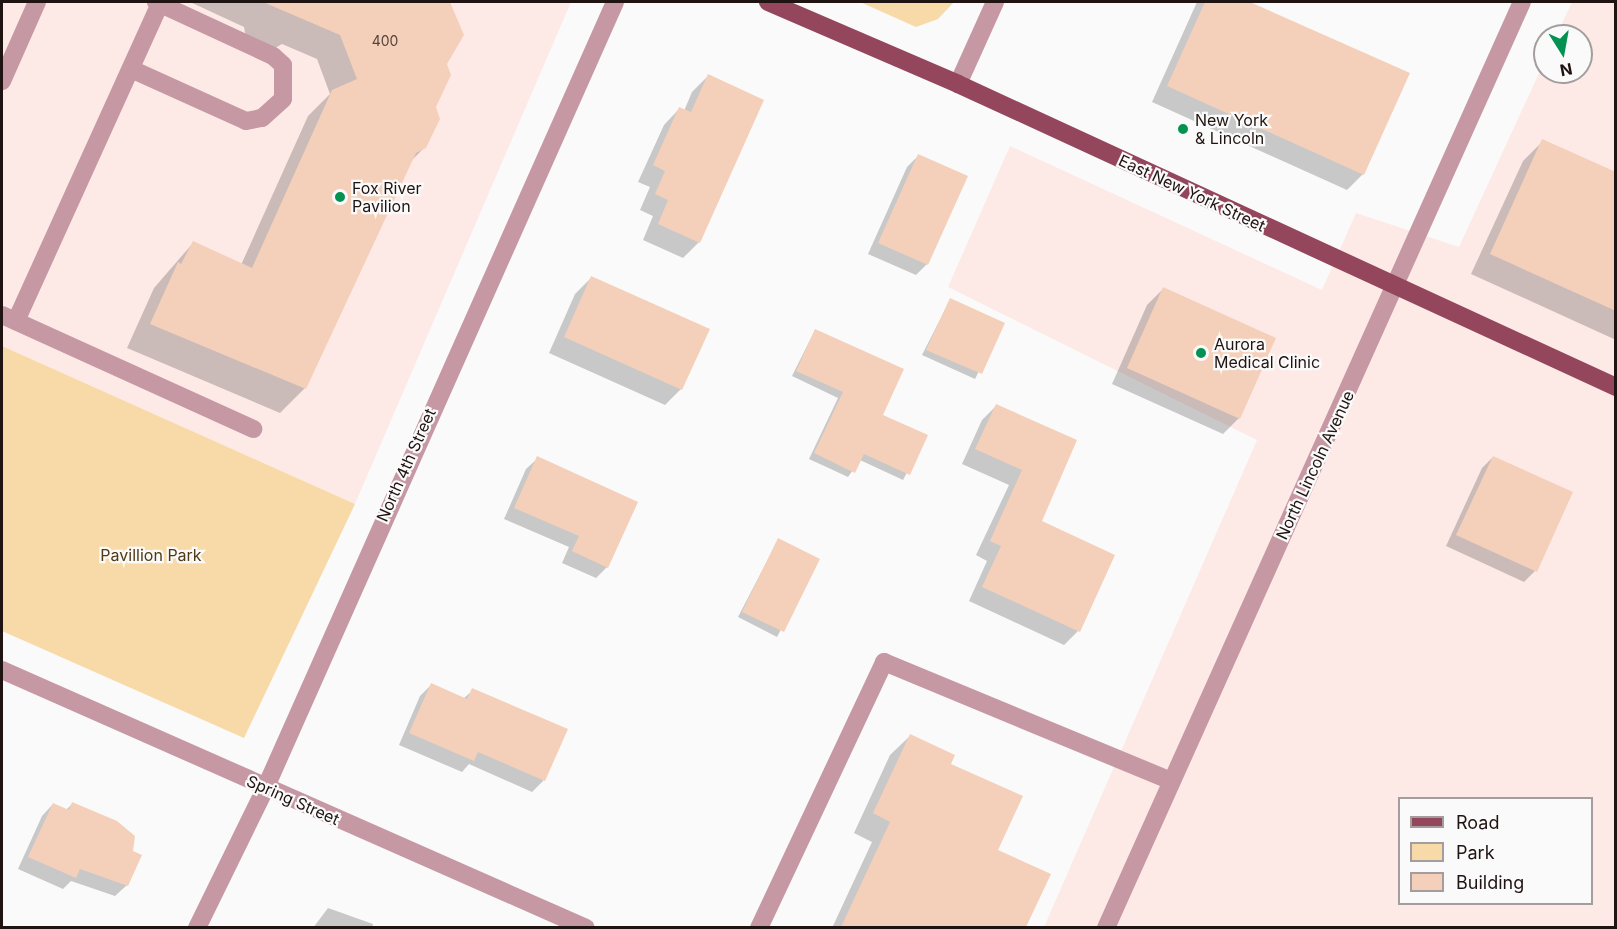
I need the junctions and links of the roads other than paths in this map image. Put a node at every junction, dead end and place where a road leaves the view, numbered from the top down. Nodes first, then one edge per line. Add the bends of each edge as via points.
1 (37, 2) edge
2 (159, 2) edge
3 (615, 2) edge
4 (768, 2) edge
5 (995, 2) edge
6 (1522, 2) edge
7 (131, 69) junction
8 (2, 81) edge
9 (958, 84) junction
10 (1396, 289) junction
11 (9, 318) edge
12 (1616, 387) edge
13 (253, 429) dead end
14 (2, 670) edge
15 (1171, 781) junction
16 (265, 789) junction
17 (197, 927) edge
18 (586, 927) edge
19 (759, 927) edge
20 (1106, 927) edge

1 - 8 street
2 - 7 street
2 - 7 street via 273,56 283,65 283,99 262,118 246,121
3 - 16 street, North 4th Street
4 - 9 main road, East New York Street
5 - 9 street
6 - 10 street, North Lincoln Avenue
7 - 11 street
9 - 10 main road, East New York Street
10 - 12 main road, East New York Street
10 - 15 street, North Lincoln Avenue
11 - 13 street
14 - 16 street, Spring Street
15 - 19 street via 884,662
15 - 20 street, North Lincoln Avenue
16 - 17 street, North 4th Street
16 - 18 street, Spring Street

